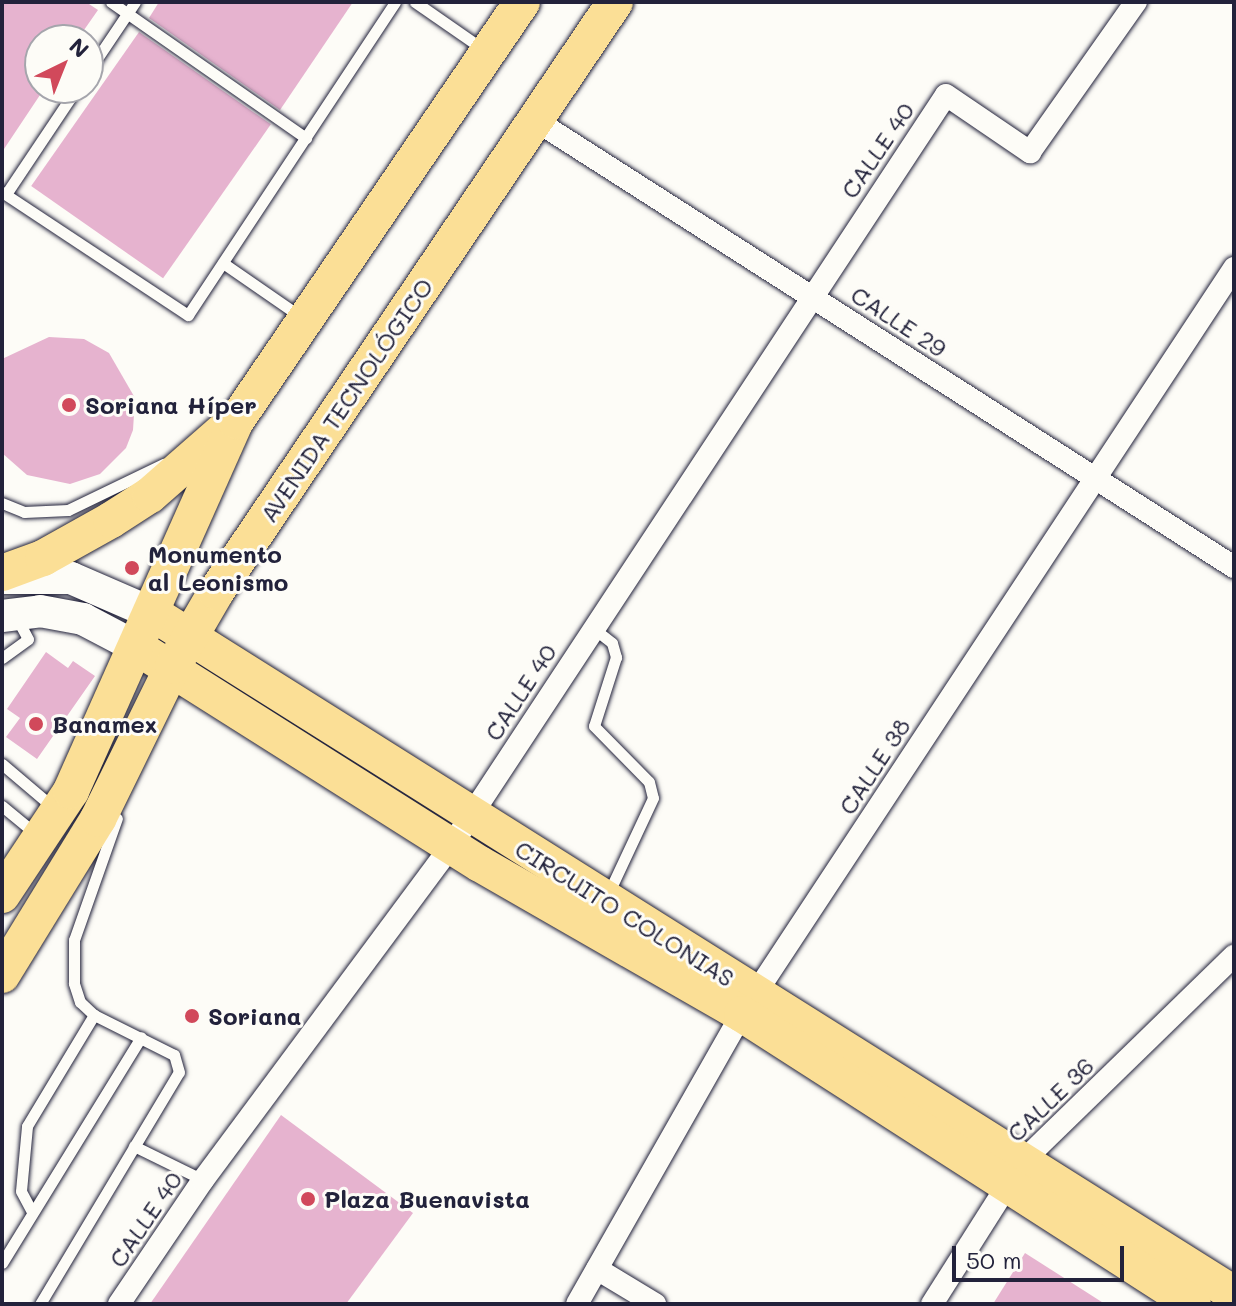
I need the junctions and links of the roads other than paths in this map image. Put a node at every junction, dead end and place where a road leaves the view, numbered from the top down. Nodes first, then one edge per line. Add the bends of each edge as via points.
1 (111, 2) edge
2 (135, 2) edge
3 (395, 2) edge
4 (415, 2) edge
5 (522, 2) edge
6 (615, 2) edge
7 (1136, 2) edge
8 (127, 13) junction
9 (104, 48) edge
10 (487, 52) junction
11 (66, 104) edge
12 (535, 120) junction
13 (306, 138) junction
14 (4, 193) edge
15 (223, 263) junction
16 (1234, 268) edge
17 (810, 295) junction
18 (305, 319) junction
19 (236, 421) junction
20 (1094, 477) junction
21 (2, 503) edge
22 (1234, 567) edge
23 (2, 575) edge
24 (152, 613) junction
25 (15, 623) edge
26 (593, 628) junction
27 (190, 635) junction
28 (138, 648) junction
29 (2, 658) edge
30 (166, 680) junction
31 (2, 764) edge
32 (2, 806) edge
33 (51, 826) junction
34 (460, 831) junction
35 (2, 895) edge
36 (605, 901) junction
37 (1234, 956) edge
38 (2, 975) edge
39 (749, 1004) junction
40 (94, 1015) junction
41 (141, 1037) junction
42 (134, 1146) junction
43 (1014, 1174) junction
44 (203, 1180) junction
45 (31, 1210) junction
46 (2, 1263) edge
47 (597, 1269) junction
48 (1234, 1294) edge
49 (40, 1304) edge
50 (119, 1304) edge
51 (577, 1304) edge
52 (655, 1304) edge
53 (932, 1304) edge
54 (1193, 1304) edge

1 - 8 lane
2 - 8 lane
3 - 13 lane
4 - 10 lane
5 - 10 main road
6 - 12 main road, AVENIDA TECNOLÓGICO
7 - 17 street, CALLE 40 via 1030,152 946,95
8 - 9 lane
8 - 13 lane
10 - 18 main road
11 - 14 lane
12 - 17 street, CALLE 29
12 - 27 main road, AVENIDA TECNOLÓGICO
13 - 15 lane
14 - 15 lane via 188,315
15 - 18 lane
16 - 20 street, CALLE 38
17 - 20 street, CALLE 29
17 - 26 street, CALLE 40
18 - 19 main road
19 - 21 lane via 68,510 24,512
19 - 23 main road via 137,503 43,558
19 - 24 main road via 169,563
20 - 22 street, CALLE 29
20 - 39 street, CALLE 38
23 - 24 main road, CIRCUITO COLONIAS via 71,578
24 - 27 main road, CIRCUITO COLONIAS
24 - 28 main road
25 - 28 main road, CIRCUITO COLONIAS via 40,611 83,619
25 - 29 lane
26 - 34 street, CALLE 40
26 - 36 lane via 612,643 616,657 594,726 649,782 653,798
27 - 30 main road, AVENIDA TECNOLÓGICO
27 - 34 main road, CIRCUITO COLONIAS
28 - 30 main road, CIRCUITO COLONIAS
28 - 33 main road
30 - 34 main road, CIRCUITO COLONIAS
30 - 38 main road, AVENIDA TECNOLÓGICO via 84,844
30 - 40 lane via 74,940 74,983 80,1002
31 - 33 lane
32 - 33 lane
33 - 35 main road
34 - 36 main road, CIRCUITO COLONIAS
34 - 39 main road, CIRCUITO COLONIAS
34 - 44 street, CALLE 40
36 - 39 main road, CIRCUITO COLONIAS
37 - 43 street, CALLE 36
39 - 43 main road, CIRCUITO COLONIAS
39 - 47 street, CALLE 38
40 - 41 lane
40 - 45 lane via 27,1126 21,1191
41 - 42 lane via 180,1063
41 - 45 lane via 44,1200
42 - 44 lane
42 - 49 lane
43 - 48 main road, CIRCUITO COLONIAS
43 - 53 street, CALLE 36
43 - 54 main road, CIRCUITO COLONIAS
44 - 50 street, CALLE 40
45 - 46 lane
47 - 51 street, CALLE 38
47 - 52 street

